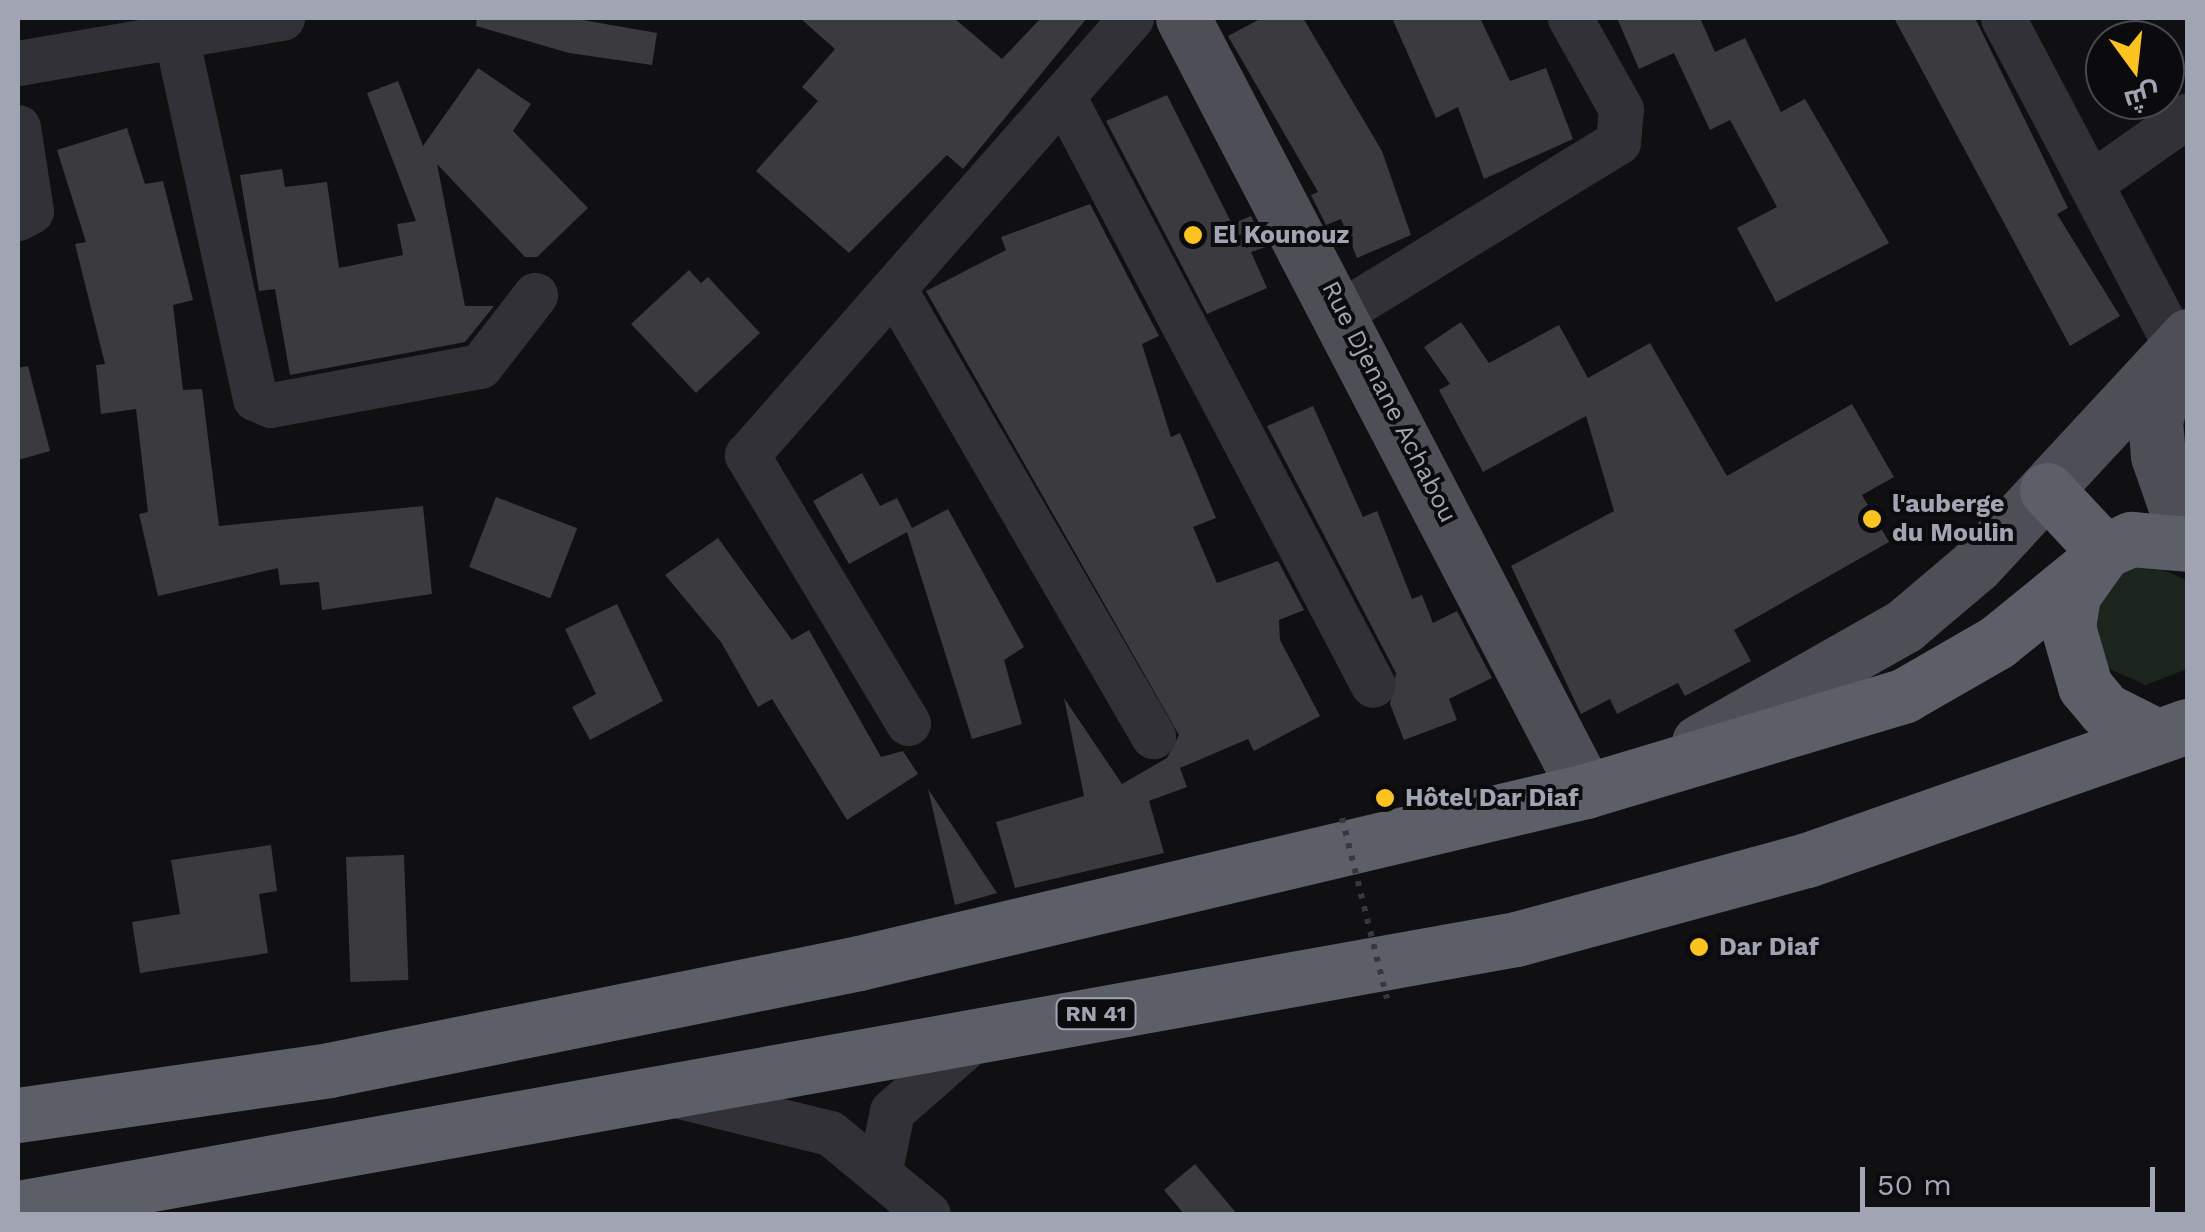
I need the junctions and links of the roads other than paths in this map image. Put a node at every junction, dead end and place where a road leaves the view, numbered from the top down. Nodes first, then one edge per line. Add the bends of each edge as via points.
1 (282, 18) edge
2 (1131, 18) edge
3 (1183, 18) edge
4 (1570, 18) edge
5 (2002, 18) edge
6 (176, 36) junction
7 (18, 64) edge
8 (1064, 98) junction
9 (2188, 115) edge
10 (18, 128) edge
11 (2093, 182) junction
12 (18, 218) edge
13 (896, 294) junction
14 (536, 295) dead end
15 (1343, 311) junction
16 (2182, 342) edge
17 (2047, 490) junction
18 (2188, 543) edge
19 (2096, 560) junction
20 (1373, 686) dead end
21 (908, 724) dead end
22 (2170, 730) edge
23 (1153, 736) dead end
24 (1604, 786) junction
25 (976, 1038) junction
26 (664, 1092) junction
27 (18, 1115) edge
28 (880, 1174) junction
29 (18, 1208) edge
30 (928, 1214) edge

1 - 6 street
2 - 8 street
3 - 15 main road, Rue Djenane Achabou
4 - 15 street via 1621,110 1618,142
5 - 11 street
6 - 7 street
6 - 14 street via 255,398 270,406 480,366
8 - 13 street
8 - 20 street
9 - 11 street
10 - 12 street via 31,211
11 - 16 street
13 - 21 street via 750,446 746,467
13 - 23 street
15 - 24 main road, Rue Djenane Achabou
16 - 17 main road
16 - 18 main road via 2155,421
17 - 19 highway
17 - 24 main road via 1904,626
18 - 19 highway via 2131,539
19 - 22 highway via 2073,596 2072,658 2105,710
19 - 24 highway via 1997,642 1905,695
22 - 25 highway, RN 41 via 1687,897 1516,938
24 - 27 highway via 859,963 329,1070
25 - 26 highway, RN 41
25 - 28 street via 892,1110
26 - 28 street via 830,1133
26 - 29 highway, RN 41
28 - 30 street

